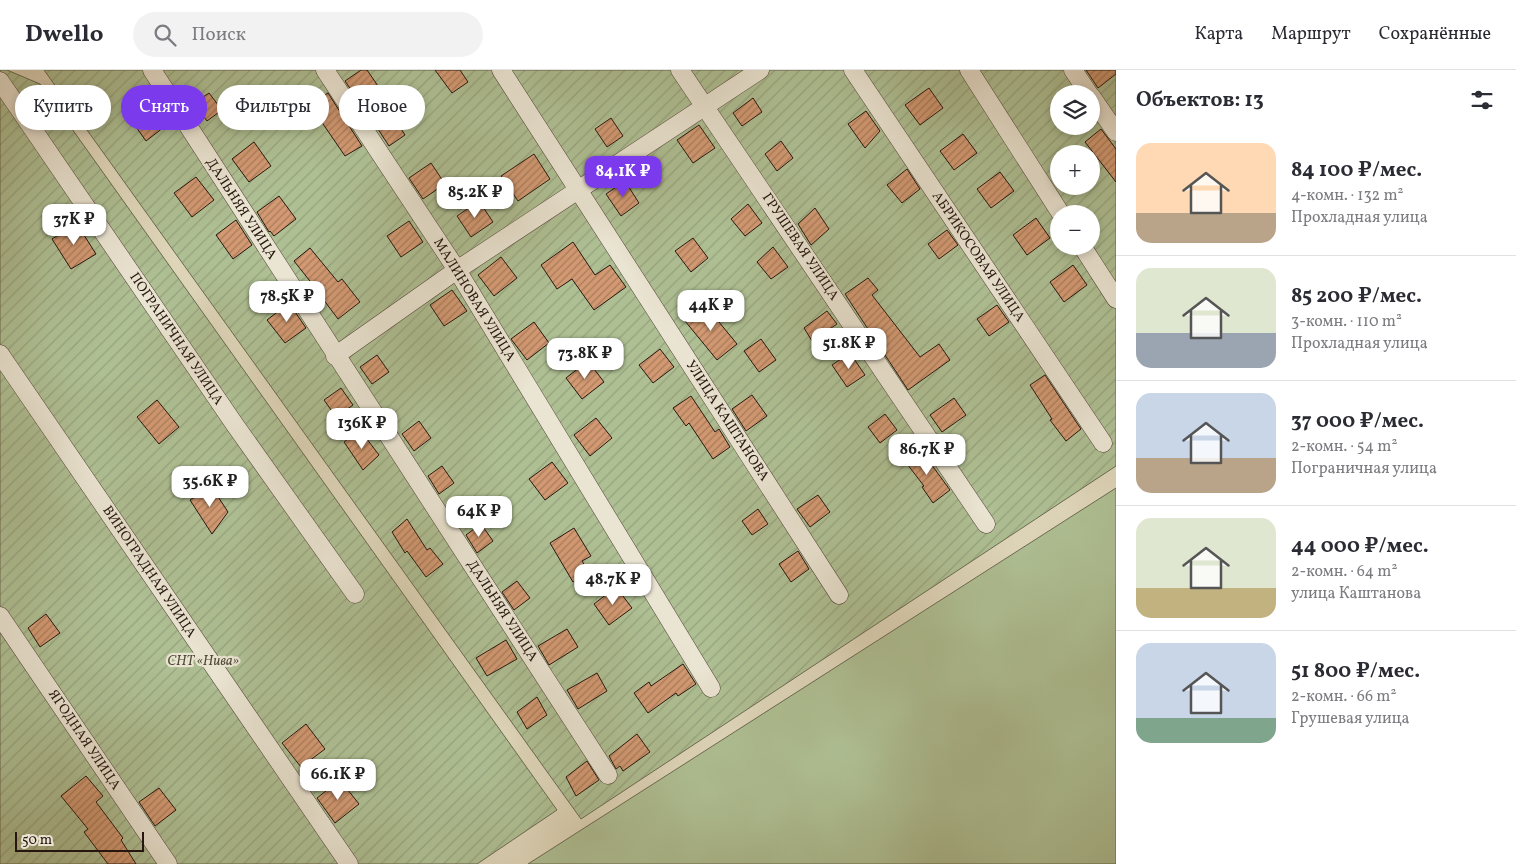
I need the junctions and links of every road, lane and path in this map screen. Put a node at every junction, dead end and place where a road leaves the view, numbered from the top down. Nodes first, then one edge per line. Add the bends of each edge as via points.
1 (152, 70) edge
2 (325, 70) edge
3 (501, 70) edge
4 (680, 70) edge
5 (760, 70) edge
6 (853, 70) edge
7 (969, 70) edge
8 (1073, 70) edge
9 (0, 81) edge
10 (1083, 85) edge
11 (706, 106) junction
12 (1100, 109) edge
13 (1116, 132) edge
14 (577, 189) junction
15 (1055, 205) edge
16 (1088, 255) edge
17 (457, 270) junction
18 (1116, 299) edge
19 (0, 354) edge
20 (336, 356) junction
21 (1103, 443) dead end
22 (986, 524) dead end
23 (355, 594) dead end
24 (839, 595) dead end
25 (0, 616) edge
26 (710, 688) dead end
27 (608, 775) dead end
28 (168, 864) edge
29 (349, 864) edge

1 - 20 street, ДАЛЬНЯЯ УЛИЦА
2 - 17 street, МАЛИНОВАЯ УЛИЦА
3 - 14 street, УЛИЦА КАШТАНОВА
4 - 11 street, ГРУШЕВАЯ УЛИЦА
5 - 11 street
6 - 21 street, АБРИКОСОВАЯ УЛИЦА
7 - 15 street
8 - 10 street
9 - 23 street, ПОГРАНИЧНАЯ УЛИЦА via 235,425
11 - 14 street
11 - 22 street, ГРУШЕВАЯ УЛИЦА
12 - 13 street
14 - 17 street
14 - 24 street, УЛИЦА КАШТАНОВА
16 - 18 street
17 - 20 street
17 - 26 street, МАЛИНОВАЯ УЛИЦА
19 - 29 street, ВИНОГРАДНАЯ УЛИЦА
20 - 27 street, ДАЛЬНЯЯ УЛИЦА
25 - 28 street, ЯГОДНАЯ УЛИЦА

